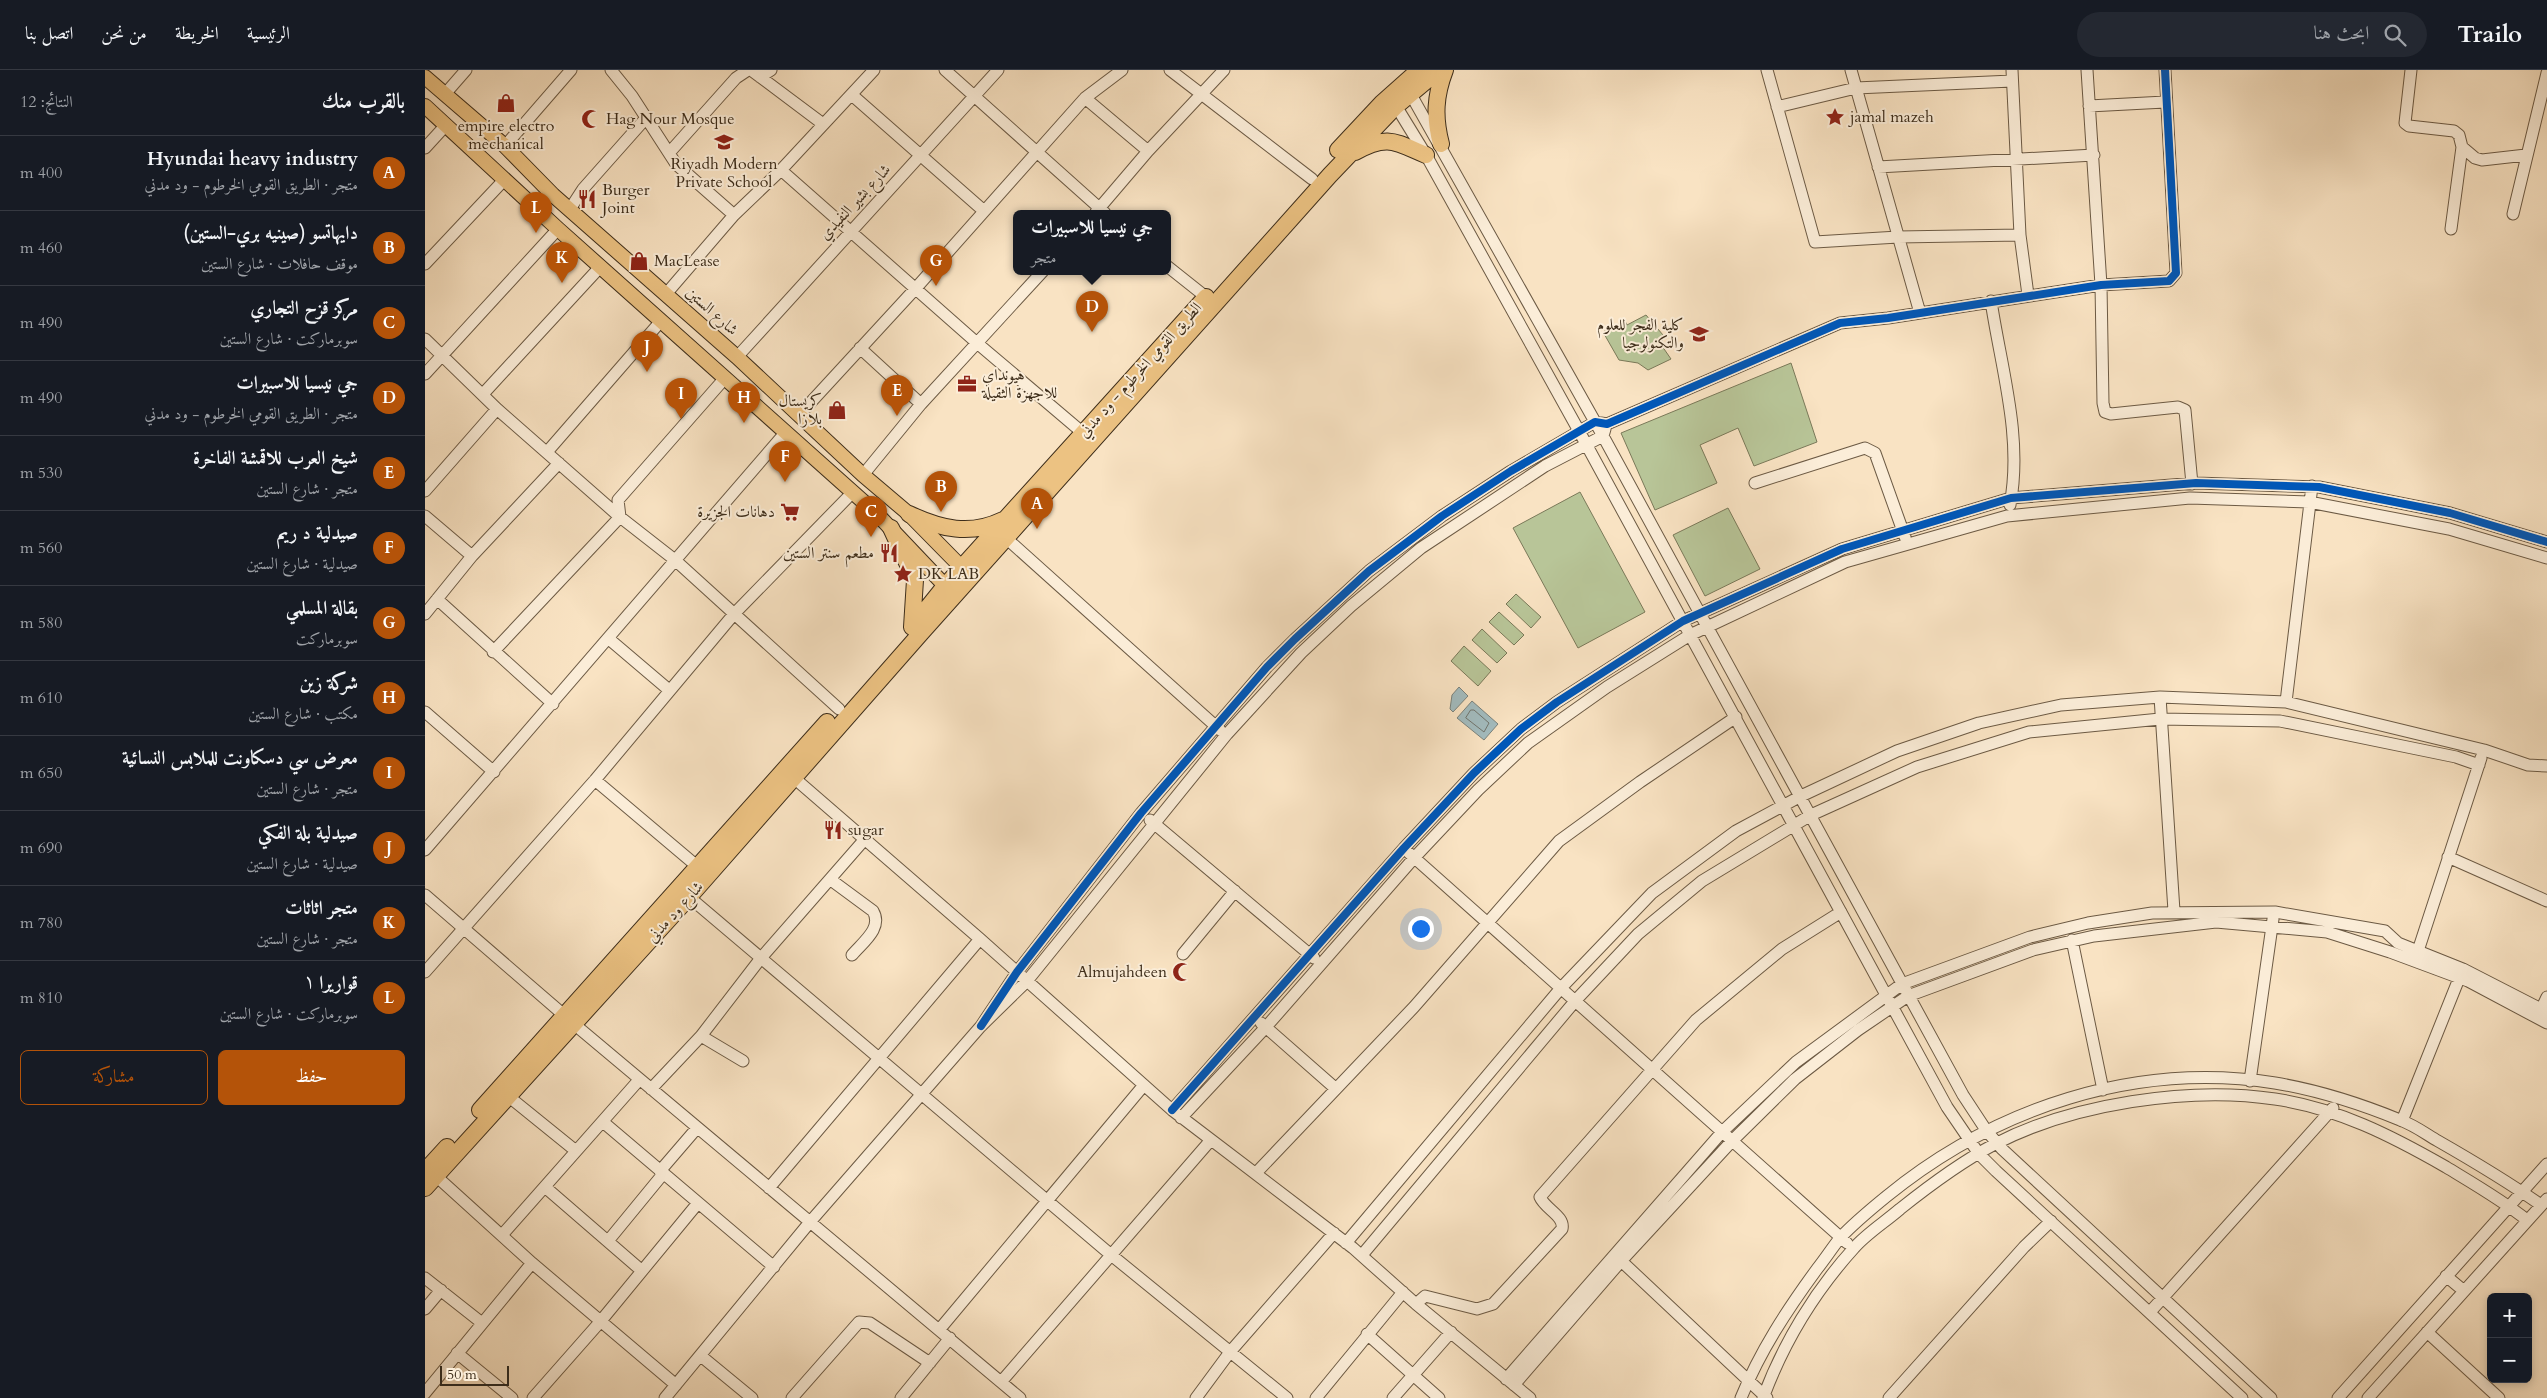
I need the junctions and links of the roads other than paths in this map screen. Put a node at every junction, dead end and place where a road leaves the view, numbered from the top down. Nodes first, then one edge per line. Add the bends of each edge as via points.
1 (466, 70) edge
2 (571, 70) edge
3 (611, 70) edge
4 (771, 70) edge
5 (874, 70) edge
6 (945, 70) edge
7 (998, 70) edge
8 (1122, 70) edge
9 (1171, 70) edge
10 (1224, 70) edge
11 (1419, 70) edge
12 (1439, 70) edge
13 (1445, 70) edge
14 (1767, 70) edge
15 (1851, 70) edge
16 (2087, 70) edge
17 (2165, 70) edge
18 (2411, 70) edge
19 (753, 72) edge
20 (2547, 73) edge
21 (2012, 75) edge
22 (425, 77) edge
23 (1856, 88) junction
24 (1410, 93) junction
25 (445, 94) junction
26 (1201, 94) junction
27 (852, 95) junction
28 (975, 98) junction
29 (1085, 98) junction
30 (2165, 102) junction
31 (425, 106) edge
32 (1396, 106) junction
33 (1777, 106) junction
34 (2089, 106) junction
35 (470, 116) junction
36 (647, 118) junction
37 (823, 124) junction
38 (450, 129) junction
39 (489, 132) junction
40 (1441, 144) junction
41 (505, 146) junction
42 (2462, 147) junction
43 (425, 148) edge
44 (473, 150) junction
45 (1148, 151) junction
46 (1036, 152) junction
47 (669, 154) junction
48 (921, 154) junction
49 (2094, 154) junction
50 (1349, 155) junction
51 (1426, 155) junction
52 (2526, 155) junction
53 (2016, 160) junction
54 (1878, 167) junction
55 (781, 170) junction
56 (505, 179) junction
57 (1312, 179) junction
58 (570, 209) junction
59 (1099, 210) edge
60 (1101, 210) edge
61 (984, 212) junction
62 (2513, 214) dead end
63 (734, 215) junction
64 (558, 229) junction
65 (2451, 229) dead end
66 (850, 231) junction
67 (2020, 235) junction
68 (1898, 237) junction
69 (425, 264) edge
70 (601, 266) junction
71 (1171, 269) edge
72 (1039, 275) edge
73 (2101, 285) junction
74 (916, 288) junction
75 (666, 294) junction
76 (2028, 295) junction
77 (1206, 297) junction
78 (1991, 301) junction
79 (1920, 313) junction
80 (661, 321) junction
81 (425, 339) edge
82 (977, 343) junction
83 (860, 348) junction
84 (441, 356) junction
85 (737, 357) junction
86 (425, 374) edge
87 (725, 378) junction
88 (483, 394) junction
89 (921, 404) junction
90 (497, 409) junction
91 (800, 414) junction
92 (1595, 422) junction
93 (1607, 424) junction
94 (1579, 431) junction
95 (785, 433) junction
96 (1083, 433) junction
97 (1603, 436) junction
98 (1586, 444) junction
99 (547, 452) junction
100 (1539, 454) junction
101 (559, 463) junction
102 (1545, 466) junction
103 (863, 474) junction
104 (1755, 483) dead end
105 (875, 484) junction
106 (2192, 484) junction
107 (2312, 486) junction
108 (425, 491) edge
109 (857, 495) junction
110 (1635, 496) junction
111 (890, 497) junction
112 (2011, 498) junction
113 (2309, 502) junction
114 (1620, 505) junction
115 (876, 513) junction
116 (2450, 513) junction
117 (909, 514) junction
118 (425, 516) edge
119 (2007, 516) junction
120 (620, 517) junction
121 (1007, 518) junction
122 (891, 528) junction
123 (2443, 528) junction
124 (1904, 530) junction
125 (1006, 538) junction
126 (2547, 542) edge
127 (1907, 544) junction
128 (472, 556) junction
129 (2547, 558) edge
130 (675, 560) junction
131 (966, 572) junction
132 (950, 591) junction
133 (437, 599) junction
134 (1699, 612) junction
135 (425, 614) edge
136 (734, 614) junction
137 (1683, 621) junction
138 (1707, 627) junction
139 (917, 630) junction
140 (1690, 635) junction
141 (609, 639) junction
142 (493, 652) junction
143 (669, 690) junction
144 (2160, 697) junction
145 (2286, 702) junction
146 (553, 704) junction
147 (839, 708) junction
148 (1736, 717) junction
149 (428, 720) edge
150 (2160, 720) junction
151 (1216, 727) junction
152 (1227, 734) junction
153 (2484, 750) junction
154 (2479, 765) junction
155 (2547, 766) edge
156 (495, 772) junction
157 (793, 777) junction
158 (595, 780) junction
159 (1801, 796) junction
160 (1783, 805) junction
161 (1141, 813) junction
162 (1811, 814) junction
163 (1155, 824) junction
164 (1793, 824) junction
165 (865, 839) junction
166 (1404, 848) junction
167 (425, 850) edge
168 (2448, 857) junction
169 (1414, 858) junction
170 (698, 867) junction
171 (831, 880) junction
172 (1235, 891) junction
173 (425, 895) edge
174 (689, 897) junction
175 (2547, 901) edge
176 (2174, 911) junction
177 (1841, 912) junction
178 (2275, 912) junction
179 (1488, 924) junction
180 (2272, 926) junction
181 (464, 929) junction
182 (981, 939) junction
183 (2072, 940) junction
184 (1310, 953) junction
185 (1183, 954) dead end
186 (852, 955) dead end
187 (2417, 956) junction
188 (761, 958) junction
189 (1321, 964) junction
190 (425, 972) edge
191 (1017, 972) junction
192 (2461, 973) junction
193 (1027, 981) junction
194 (1902, 984) junction
195 (1561, 988) junction
196 (1886, 994) junction
197 (1908, 996) junction
198 (2547, 997) edge
199 (1576, 1000) junction
200 (1893, 1007) junction
201 (2543, 1015) edge
202 (1255, 1017) junction
203 (569, 1020) junction
204 (981, 1026) junction
205 (1266, 1027) junction
206 (701, 1036) junction
207 (880, 1058) junction
208 (743, 1061) dead end
209 (1653, 1071) junction
210 (639, 1080) junction
211 (2250, 1081) junction
212 (1143, 1085) junction
213 (1335, 1088) junction
214 (651, 1089) junction
215 (2103, 1090) junction
216 (923, 1095) junction
217 (508, 1096) junction
218 (2340, 1099) junction
219 (2329, 1112) junction
220 (1177, 1114) junction
221 (2402, 1121) junction
222 (603, 1122) junction
223 (697, 1128) junction
224 (1985, 1130) junction
225 (1722, 1132) junction
226 (1968, 1139) junction
227 (1210, 1141) junction
228 (1732, 1141) junction
229 (1996, 1143) junction
230 (576, 1151) junction
231 (1979, 1154) junction
232 (2547, 1164) edge
233 (661, 1172) junction
234 (1256, 1173) junction
235 (431, 1174) edge
236 (545, 1187) junction
237 (425, 1188) edge
238 (769, 1188) junction
239 (2522, 1192) junction
240 (1047, 1200) junction
241 (2544, 1202) edge
242 (698, 1203) junction
243 (2509, 1206) junction
244 (2527, 1220) junction
245 (2051, 1221) junction
246 (810, 1222) junction
247 (1334, 1233) junction
248 (502, 1235) junction
249 (1840, 1239) junction
250 (608, 1241) junction
251 (1347, 1243) junction
252 (1854, 1247) junction
253 (1110, 1254) junction
254 (1362, 1255) junction
255 (1618, 1257) junction
256 (532, 1263) junction
257 (774, 1267) junction
258 (642, 1271) junction
259 (2446, 1276) junction
260 (425, 1278) edge
261 (441, 1290) junction
262 (2464, 1291) junction
263 (1403, 1292) junction
264 (2164, 1298) junction
265 (1416, 1304) junction
266 (425, 1310) edge
267 (2150, 1312) junction
268 (600, 1322) junction
269 (482, 1323) junction
270 (939, 1330) junction
271 (1451, 1332) junction
272 (2427, 1332) junction
273 (1367, 1334) junction
274 (949, 1338) junction
275 (1230, 1352) junction
276 (457, 1353) junction
277 (701, 1356) junction
278 (930, 1363) junction
279 (1414, 1374) junction
280 (1749, 1380) junction
281 (1001, 1382) junction
282 (1510, 1382) junction
283 (676, 1385) junction
284 (425, 1393) edge
285 (1318, 1397) edge
286 (1764, 1397) edge
287 (512, 1398) edge
288 (533, 1398) edge
289 (665, 1398) edge
290 (752, 1398) edge
291 (792, 1398) edge
292 (901, 1398) edge
293 (1020, 1398) edge
294 (1196, 1398) edge
295 (1287, 1398) edge
296 (1393, 1398) edge
297 (1439, 1398) edge
298 (1530, 1398) edge
299 (1741, 1398) edge
300 (1889, 1398) edge
301 (2242, 1398) edge
302 (2271, 1398) edge
303 (2338, 1398) edge
304 (2368, 1398) edge
305 (2499, 1398) edge

1 - 25 street
2 - 41 street
3 - 36 street
4 - 19 street
5 - 27 street
6 - 28 street
7 - 28 street, شارع بشير النفيدي
8 - 29 street
9 - 26 street
10 - 26 street
11 - 57 highway, الطريق القومي الخرطوم - ود مدني via 1382,103
12 - 24 highway, الطريق القومي الخرطوم - ود مدني
13 - 40 highway via 1436,102 1436,124
14 - 33 street
15 - 23 street
16 - 34 street
17 - 30 street
18 - 42 street via 2405,123 2454,132 2459,136
19 - 37 street
19 - 47 street via 724,90
20 - 52 street
21 - 23 street
21 - 53 street
22 - 25 main road, شارع الستين
23 - 33 street
23 - 54 street
24 - 32 highway, الطريق القومي الخرطوم - ود مدني
24 - 40 street
25 - 35 main road, شارع الستين
26 - 45 street
26 - 57 street
27 - 37 street
27 - 48 street
28 - 46 street
28 - 48 street, شارع بشير النفيدي
29 - 45 street
29 - 46 street
30 - 34 street
30 - 73 street via 2176,273 2169,281
31 - 38 main road
32 - 50 highway, الطريق القومي الخرطوم - ود مدني
32 - 51 street
33 - 68 street via 1813,241
34 - 49 street
35 - 38 main road
35 - 39 main road, شارع الستين
36 - 47 street
36 - 58 street
37 - 55 street
38 - 43 street
38 - 44 main road
39 - 41 main road, شارع الستين
39 - 44 main road
40 - 92 street
41 - 58 main road, شارع الستين
42 - 52 street via 2482,160
42 - 65 street
44 - 56 main road
45 - 60 street
46 - 59 street
46 - 61 street
47 - 63 street via 680,168
48 - 61 street
48 - 66 street, شارع بشير النفيدي
49 - 53 street
49 - 73 street
50 - 51 highway via 1369,144 1390,141 1409,145
50 - 125 highway, الطريق القومي الخرطوم - ود مدني
51 - 94 street
52 - 62 street
53 - 54 street
53 - 67 street
54 - 68 street
55 - 63 street
55 - 66 street
56 - 64 main road
56 - 69 street
57 - 77 highway, الطريق القومي الخرطوم - ود مدني
58 - 75 main road, شارع الستين
61 - 74 street
63 - 75 street
64 - 70 main road
64 - 84 street
66 - 74 street
66 - 85 street, شارع بشير النفيدي
67 - 68 street
67 - 76 street
68 - 79 street
70 - 80 main road
70 - 88 street
71 - 77 street
72 - 82 street
73 - 76 street
73 - 106 street via 2105,412 2178,407 2185,410
74 - 82 street
74 - 83 street
75 - 85 main road, شارع الستين
76 - 78 street
77 - 96 highway, الطريق القومي الخرطوم - ود مدني
78 - 79 street
78 - 112 street via 2011,414 2014,458
79 - 93 street via 1840,323
80 - 87 main road
80 - 99 street
81 - 84 street
82 - 89 street
82 - 96 street
83 - 89 street
83 - 91 street
84 - 86 street
84 - 88 street
85 - 91 main road, شارع الستين
87 - 95 main road
87 - 120 street via 618,500
88 - 90 street
89 - 103 street
90 - 99 street
90 - 108 street
91 - 103 main road, شارع الستين
92 - 93 street
92 - 94 street
92 - 97 street
93 - 97 street
94 - 98 street
94 - 100 street
95 - 109 main road
95 - 130 street
96 - 121 highway, الطريق القومي الخرطوم - ود مدني
97 - 98 street
97 - 110 street
98 - 102 street
98 - 114 street
99 - 101 street
100 - 102 street
100 - 151 street via 1442,516 1369,571 1295,639
101 - 120 street
101 - 128 street
102 - 152 street via 1421,548 1358,600 1301,653
103 - 105 main road, شارع الستين
104 - 124 street via 1870,449 1875,453
105 - 109 main road
105 - 111 main road, شارع الستين
106 - 107 street
106 - 112 street
107 - 113 street
107 - 116 street
109 - 115 main road
109 - 136 street
110 - 114 street
110 - 134 street
111 - 115 main road
111 - 117 main road, شارع الستين
112 - 119 street
112 - 124 street
113 - 119 street via 2190,498
113 - 123 street
113 - 145 street
114 - 137 street
115 - 122 main road
116 - 123 street
116 - 126 street
117 - 121 highway via 933,525 956,530 985,527
117 - 131 main road, شارع الستين
118 - 128 street
119 - 127 street
120 - 130 street
120 - 142 street
121 - 131 highway, الطريق القومي الخرطوم - ود مدني
122 - 132 main road
122 - 139 highway via 915,580
123 - 129 street
124 - 127 street
124 - 134 street via 1842,548
125 - 131 highway, الطريق القومي الخرطوم - ود مدني
125 - 151 street
127 - 138 street via 1845,562
128 - 133 street
130 - 136 street
130 - 141 street
131 - 132 highway, الطريق القومي الخرطوم - ود مدني
132 - 139 highway, الطريق القومي الخرطوم - ود مدني
133 - 135 street
133 - 142 street
134 - 137 street
134 - 138 street
136 - 143 street
136 - 147 street
137 - 140 street
137 - 166 street via 1541,714 1474,773
138 - 140 street
138 - 159 street
139 - 147 highway, شارع ود مدني
139 - 157 highway, شارع ود مدني
140 - 148 street
140 - 169 street via 1540,734 1478,790
141 - 143 street
141 - 146 street
142 - 146 street
143 - 158 street
144 - 145 street
144 - 150 street
144 - 159 street via 2061,705 1979,723 1897,751
145 - 153 street
146 - 156 street
147 - 170 highway, شارع ود مدني
148 - 160 street
148 - 179 street via 1559,840
149 - 156 street
150 - 154 street via 2280,721 2456,757
150 - 162 street via 2029,732 1917,767
150 - 176 street
151 - 152 street
151 - 161 street
152 - 163 street
153 - 154 street
153 - 155 street via 2529,765
154 - 168 street
156 - 167 street
157 - 165 street
157 - 174 highway, شارع ود مدني
158 - 170 street
158 - 181 street
159 - 160 street
159 - 162 street
160 - 164 street
160 - 195 street via 1737,831 1652,893
161 - 163 street
161 - 191 street
162 - 164 street
162 - 194 street
163 - 172 street
163 - 193 street
164 - 177 street
164 - 199 street via 1702,882 1638,934
165 - 171 street
165 - 182 street
166 - 169 street
166 - 184 street
168 - 175 street
168 - 187 street
169 - 179 street
169 - 189 street
170 - 203 highway, شارع ود مدني
171 - 186 street via 873,911 877,918 877,926
171 - 188 street
172 - 184 street
172 - 185 street
173 - 181 street
174 - 188 street
174 - 203 highway, شارع ود مدني
176 - 178 street
176 - 194 street via 2088,923 2030,937
177 - 196 street
177 - 209 street via 1793,940 1741,981 1684,1033
178 - 180 street
178 - 187 street via 2385,931
179 - 195 street
179 - 213 street via 1414,1007
180 - 183 street via 2216,922
180 - 187 street via 2327,932
180 - 211 street
181 - 190 street
181 - 203 street
182 - 191 street
182 - 207 street
183 - 197 street via 2033,950
183 - 215 street
184 - 189 street
184 - 202 street
187 - 192 street
188 - 206 street
188 - 207 street
189 - 205 street
191 - 193 street
191 - 204 street
192 - 201 street
192 - 221 street
193 - 204 street
193 - 212 street
194 - 196 street
194 - 197 street
195 - 199 street
195 - 251 street
196 - 200 street
196 - 225 street via 1796,1062
197 - 200 street
197 - 224 street
198 - 201 street
199 - 209 street
199 - 254 street
200 - 226 street
200 - 228 street via 1795,1079
202 - 205 street
202 - 220 street
203 - 210 street
203 - 217 highway, شارع ود مدني
203 - 235 highway, شارع ود مدني
204 - 216 street
205 - 213 street
205 - 220 street
206 - 208 street
206 - 214 street
207 - 216 street
207 - 238 street
209 - 225 street
209 - 265 street via 1544,1191 1540,1197 1542,1202 1561,1219 1562,1229 1496,1300 1486,1308 1477,1309 1425,1296
210 - 214 street
210 - 222 street
211 - 215 street via 2203,1078 2137,1083
211 - 218 street
212 - 220 street
212 - 240 street
213 - 234 street
214 - 223 street
215 - 224 street via 2051,1102
216 - 240 street
216 - 246 street
217 - 230 street
217 - 235 highway, شارع ود مدني
218 - 219 street
218 - 221 street
219 - 229 street via 2273,1098 2200,1095 2139,1100 2060,1118
219 - 243 street via 2395,1138
219 - 264 street
220 - 227 street
221 - 239 street
222 - 230 street
222 - 233 street
223 - 233 street
223 - 238 street
224 - 226 street
224 - 229 street
225 - 228 street
225 - 255 street
226 - 231 street
226 - 249 street via 1903,1183
227 - 234 street
227 - 253 street
228 - 249 street
228 - 255 street
229 - 231 street
229 - 264 street
230 - 236 street
231 - 245 street
231 - 252 street via 1946,1174
232 - 239 street
233 - 242 street
233 - 250 street
234 - 247 street
235 - 237 highway, شارع ود مدني
235 - 248 street
236 - 248 street
236 - 250 street
238 - 246 street
239 - 241 street
239 - 243 street
240 - 253 street
240 - 270 street
241 - 244 street
242 - 257 street
242 - 258 street
243 - 244 street
243 - 259 street
244 - 262 street
245 - 267 street
245 - 300 street via 2021,1250
246 - 257 street
246 - 270 street
247 - 251 street
247 - 275 street
248 - 256 street
249 - 252 street
249 - 280 street via 1781,1320
250 - 258 street
251 - 254 street
252 - 286 street via 1801,1320 1775,1366
253 - 275 street
253 - 281 street
254 - 263 street
255 - 280 street
255 - 282 street
256 - 268 street
256 - 269 street
257 - 277 street
258 - 268 street
259 - 262 street
259 - 303 street
260 - 261 street
261 - 266 street
261 - 269 street
262 - 272 street
263 - 265 street
263 - 273 street
264 - 267 street
264 - 302 street
265 - 271 street
267 - 301 street
268 - 283 street
268 - 288 street
269 - 276 street
270 - 274 street
271 - 279 street
271 - 282 street
272 - 304 street
272 - 305 street
273 - 279 street
273 - 285 street
274 - 278 street
274 - 281 street
275 - 294 street
275 - 295 street
276 - 284 street
276 - 287 street
277 - 283 street
277 - 290 street
278 - 291 street via 870,1323 859,1322
278 - 292 street
279 - 296 street
279 - 297 street
280 - 286 street
280 - 299 street
281 - 293 street
282 - 298 street
283 - 289 street

